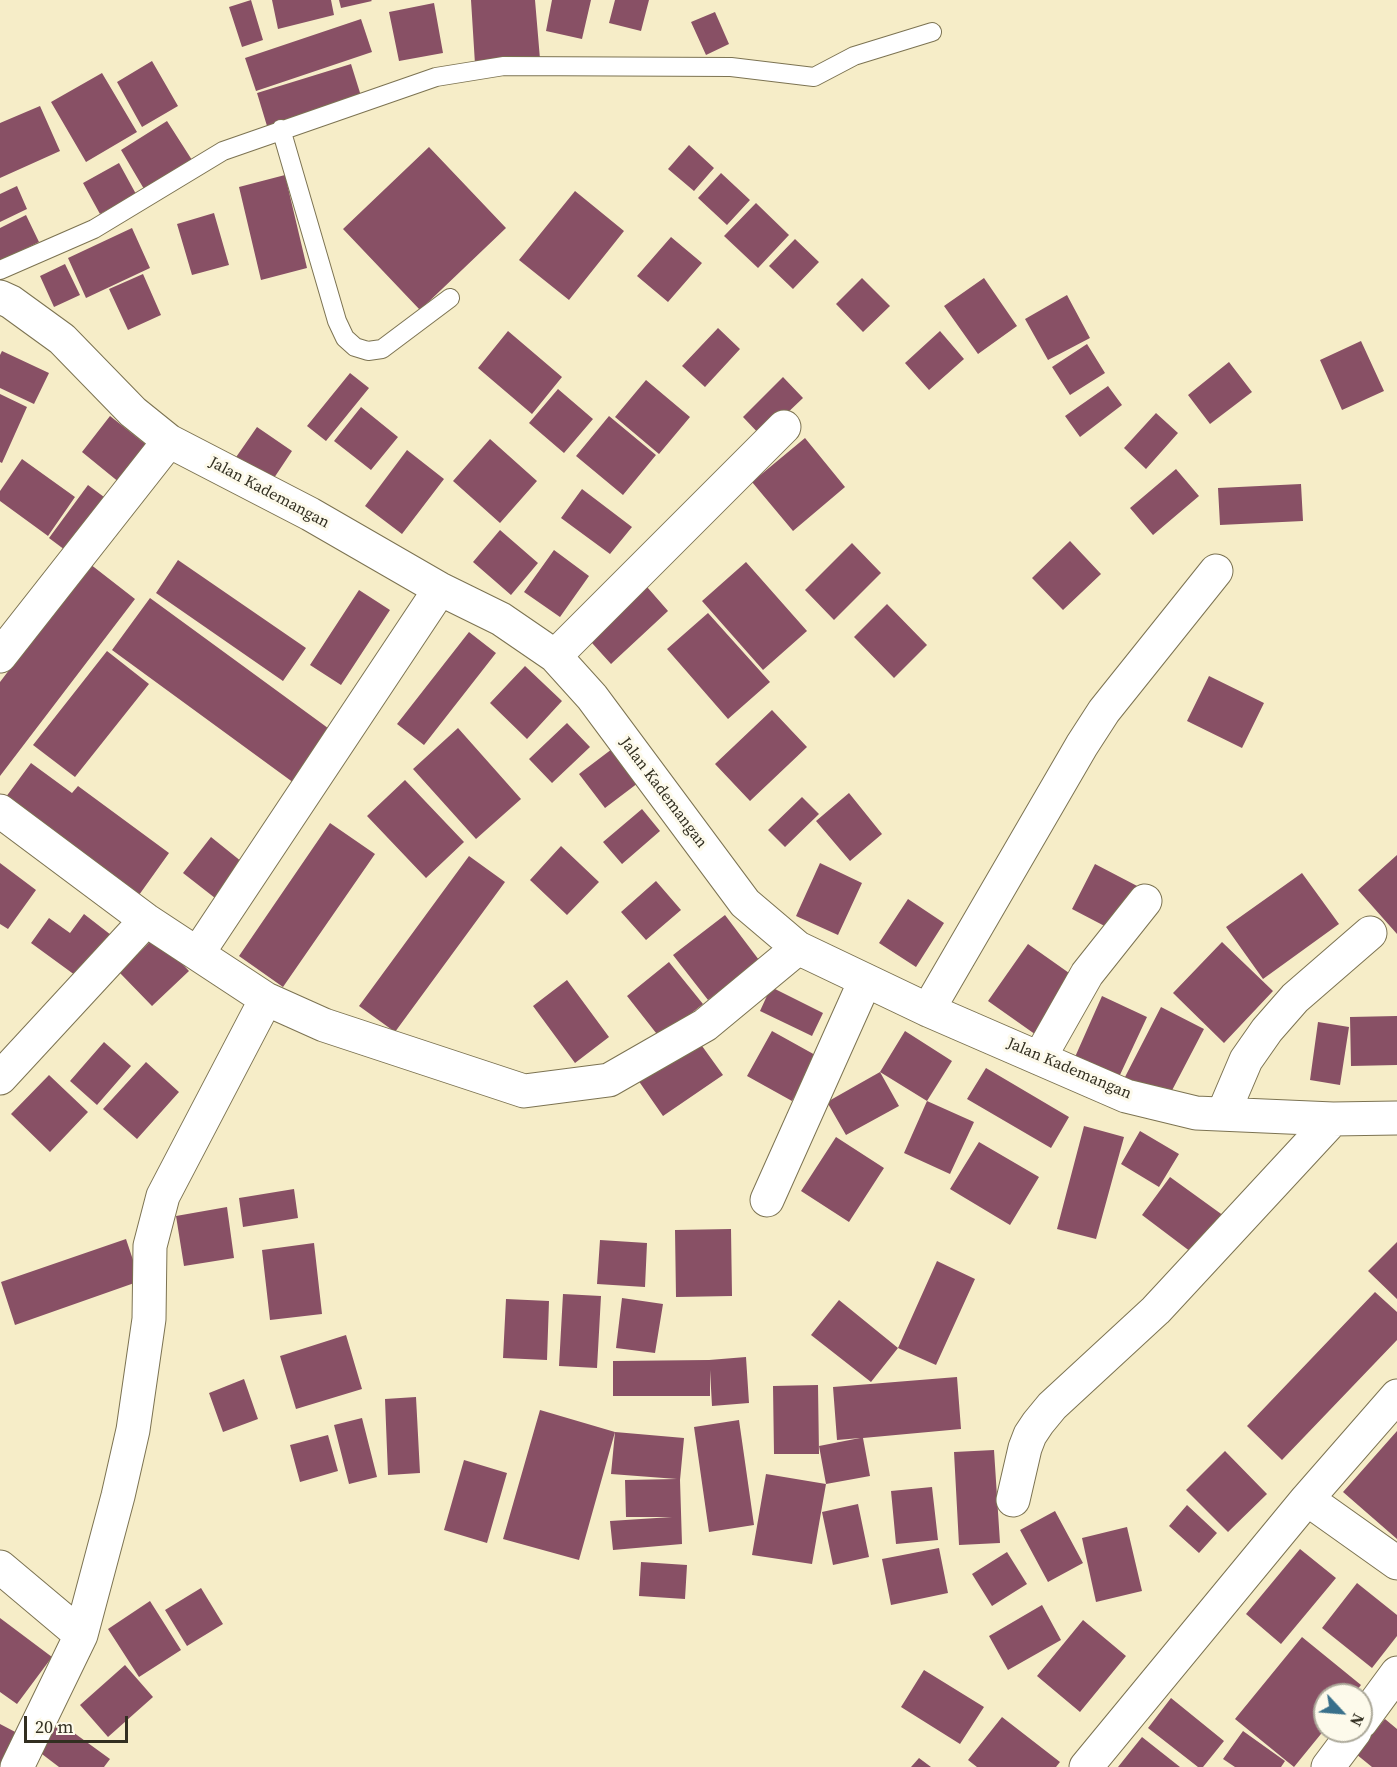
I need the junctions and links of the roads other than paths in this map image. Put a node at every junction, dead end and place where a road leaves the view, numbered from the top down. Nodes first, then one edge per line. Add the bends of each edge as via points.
1 (932, 32) dead end
2 (281, 129) junction
3 (0, 270) edge
4 (0, 297) edge
5 (450, 298) dead end
6 (784, 427) dead end
7 (169, 441) junction
8 (1216, 571) dead end
9 (440, 589) junction
10 (0, 656) edge
11 (555, 656) junction
12 (0, 811) edge
13 (1145, 901) dead end
14 (146, 920) junction
15 (1370, 933) dead end
16 (798, 948) junction
17 (198, 953) junction
18 (865, 981) junction
19 (266, 999) junction
20 (928, 1010) junction
21 (1040, 1057) junction
22 (0, 1078) edge
23 (1222, 1114) junction
24 (1397, 1118) edge
25 (1333, 1119) junction
26 (767, 1200) dead end
27 (1397, 1396) edge
28 (1307, 1499) junction
29 (1013, 1500) dead end
30 (1397, 1563) edge
31 (0, 1567) edge
32 (81, 1635) junction
33 (1397, 1673) edge
34 (1373, 1706) edge
35 (1346, 1743) edge
36 (17, 1767) edge
37 (1086, 1767) edge
38 (1328, 1767) edge

1 - 2 lane via 854,56 814,77 731,67 504,66 436,77
2 - 3 lane via 223,151 94,230
2 - 5 lane via 345,338 368,351 382,349
4 - 7 street, Jalan Kademangan via 62,339 133,412
6 - 11 street
7 - 9 street, Jalan Kademangan via 310,513
7 - 10 street
8 - 20 street via 1104,711
9 - 11 street, Jalan Kademangan via 501,619
9 - 17 street
11 - 16 street, Jalan Kademangan via 592,697 745,903
12 - 14 street
13 - 21 street via 1087,974
14 - 17 street
14 - 22 street
15 - 23 street via 1295,998 1267,1030 1246,1060
16 - 18 street, Jalan Kademangan
16 - 19 street via 705,1025 609,1080 524,1091 324,1025
17 - 19 street
18 - 20 street, Jalan Kademangan
18 - 26 street
19 - 32 street via 163,1196 150,1246 148,1319 132,1430
20 - 21 street, Jalan Kademangan
21 - 23 street, Jalan Kademangan via 1126,1096 1196,1113
23 - 25 street, Jalan Kademangan
24 - 25 street, Jalan Kademangan
25 - 29 street via 1156,1310 1045,1414 1030,1435
27 - 28 street
28 - 30 street
28 - 37 street
31 - 32 street
32 - 36 street
33 - 34 street
35 - 38 street

